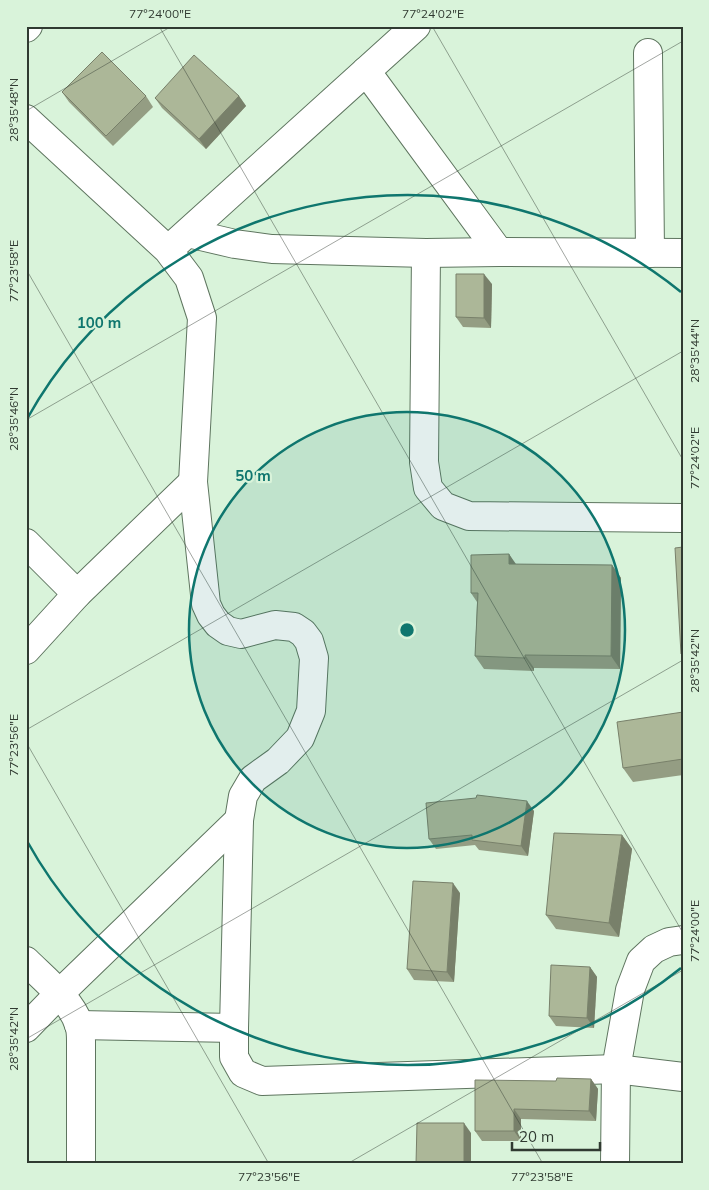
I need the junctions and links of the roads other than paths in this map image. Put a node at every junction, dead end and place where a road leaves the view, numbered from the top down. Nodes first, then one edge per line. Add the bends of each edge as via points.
1 (416, 26) edge
2 (648, 53) dead end
3 (366, 71) junction
4 (26, 119) edge
5 (178, 241) junction
6 (499, 252) junction
7 (426, 253) junction
8 (650, 253) junction
9 (683, 253) edge
10 (193, 482) junction
11 (683, 518) edge
12 (26, 543) edge
13 (77, 594) junction
14 (26, 650) edge
15 (240, 820) junction
16 (683, 940) edge
17 (26, 961) edge
18 (59, 994) junction
19 (79, 1025) junction
20 (26, 1028) edge
21 (234, 1028) junction
22 (616, 1069) junction
23 (683, 1077) edge
24 (81, 1164) edge
25 (615, 1164) edge

1 - 3 street
2 - 8 street
3 - 5 street
3 - 6 street
4 - 5 street
5 - 7 street via 272,249
5 - 10 street via 202,318
6 - 7 street
6 - 8 street
7 - 11 street via 424,462 428,488 443,506 469,516
8 - 9 street
10 - 13 street
10 - 15 street via 206,604 210,615 228,632 241,634 276,624 294,627 309,641 314,658 311,711 300,738 278,761 253,779 244,796
12 - 13 street
13 - 14 street
15 - 18 street
15 - 21 street
16 - 22 street via 654,949 641,961 630,990
17 - 18 street
18 - 19 street
18 - 20 street
19 - 21 street
19 - 24 street
21 - 22 street via 234,1057 243,1073 262,1081
22 - 23 street
22 - 25 street

